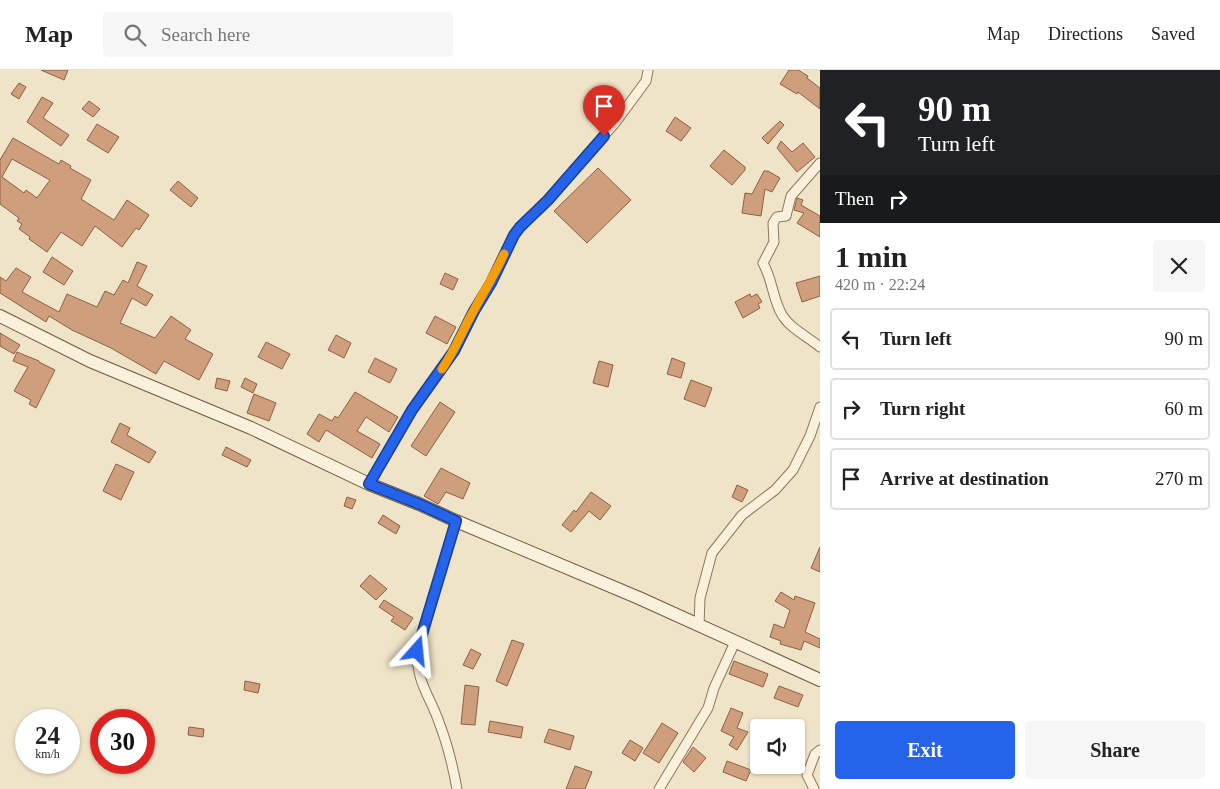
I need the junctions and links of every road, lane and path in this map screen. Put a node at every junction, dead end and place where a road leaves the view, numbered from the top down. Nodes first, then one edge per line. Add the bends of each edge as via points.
1 (648, 71) edge
2 (820, 164) edge
3 (0, 316) edge
4 (820, 347) edge
5 (820, 407) edge
6 (369, 484) junction
7 (456, 521) junction
8 (699, 625) junction
9 (735, 642) junction
10 (819, 678) edge
11 (820, 750) edge
12 (457, 789) edge
13 (660, 789) edge
14 (814, 789) edge

1 - 6 street via 646,81 615,123 514,235 454,351 412,410
2 - 4 street via 791,196 786,216 778,217 773,223 774,242 763,263 770,275 780,312
3 - 6 main road via 90,361 251,428
5 - 8 street via 793,470 775,490 742,515 712,553 700,598
6 - 7 main road
7 - 8 main road
7 - 12 street via 417,651 417,668 440,723
8 - 9 main road
9 - 10 main road
9 - 13 street via 708,708
11 - 14 street via 815,754 807,775

